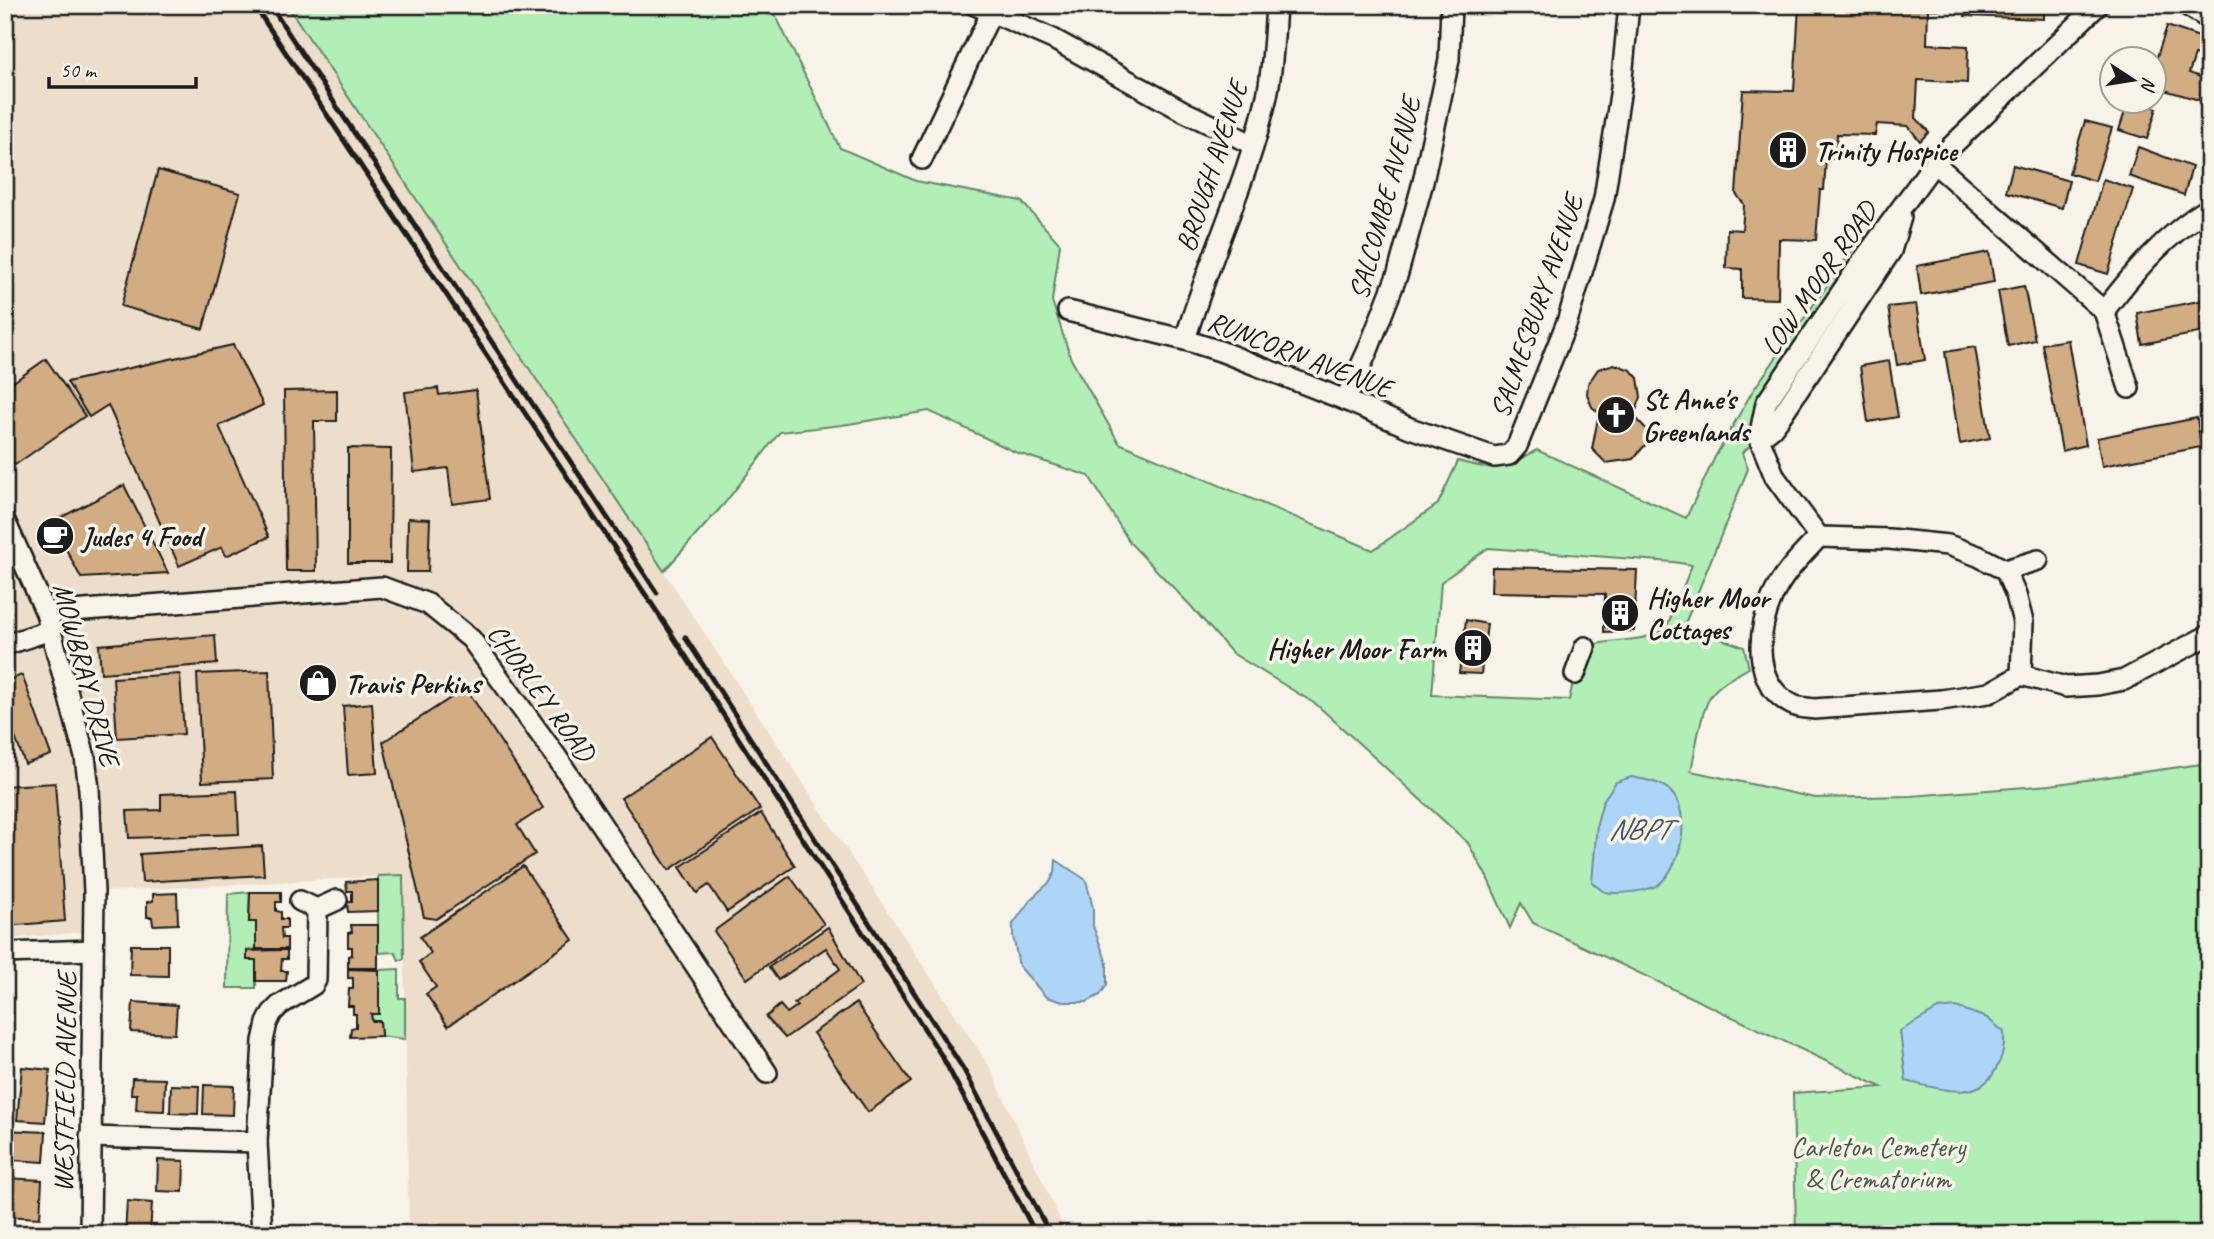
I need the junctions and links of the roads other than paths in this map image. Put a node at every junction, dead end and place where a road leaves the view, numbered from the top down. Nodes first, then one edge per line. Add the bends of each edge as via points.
1 (1276, 5) edge
2 (1451, 5) edge
3 (1629, 5) edge
4 (2098, 5) edge
5 (2186, 5) edge
6 (985, 8) edge
7 (2209, 19) edge
8 (1252, 144) junction
9 (922, 160) dead end
10 (1934, 163) junction
11 (2209, 208) edge
12 (1068, 311) dead end
13 (2104, 311) junction
14 (1185, 340) junction
15 (2129, 388) dead end
16 (1345, 400) junction
17 (1509, 455) joint
18 (5, 521) edge
19 (1819, 537) junction
20 (2038, 560) dead end
21 (2005, 570) junction
22 (49, 621) junction
23 (2209, 635) edge
24 (5, 645) edge
25 (1585, 647) dead end
26 (1575, 674) dead end
27 (2021, 675) junction
28 (337, 900) dead end
29 (93, 940) junction
30 (5, 953) edge
31 (767, 1073) dead end
32 (90, 1137) junction
33 (257, 1142) junction
34 (90, 1234) edge
35 (262, 1234) edge

1 - 8 street, BROUGH AVENUE via 1267,96
2 - 16 street, SALCOMBE AVENUE via 1449,60 1423,182 1398,274
3 - 17 street, SALMESBURY AVENUE via 1604,199 1567,322 1517,446
4 - 10 street, LOW MOOR ROAD
5 - 7 street
6 - 8 street
6 - 9 street
8 - 14 street, BROUGH AVENUE
10 - 13 street
10 - 19 street, LOW MOOR ROAD via 1766,403 1759,438 1775,478
11 - 13 street via 2189,220 2139,266
12 - 14 street, RUNCORN AVENUE
13 - 15 street
14 - 16 street, RUNCORN AVENUE
16 - 17 street, RUNCORN AVENUE via 1494,457
18 - 22 street, MOWBRAY DRIVE
19 - 21 street via 1948,545
19 - 27 street via 1792,565 1772,598 1762,636 1760,656 1766,677 1775,692 1794,705 1814,709 1941,700 1989,693
20 - 21 street
21 - 27 street via 2023,622
22 - 24 street, CHORLEY ROAD
22 - 29 street, MOWBRAY DRIVE via 85,757 93,856
22 - 31 street, CHORLEY ROAD via 382,587 428,604 471,639 548,745
23 - 27 street via 2124,680 2066,687
25 - 26 street
28 - 33 street via 309,905 316,980 280,1005 267,1023
29 - 30 street
29 - 32 street, WESTFIELD AVENUE
32 - 33 street
32 - 34 street, WESTFIELD AVENUE
33 - 35 street

